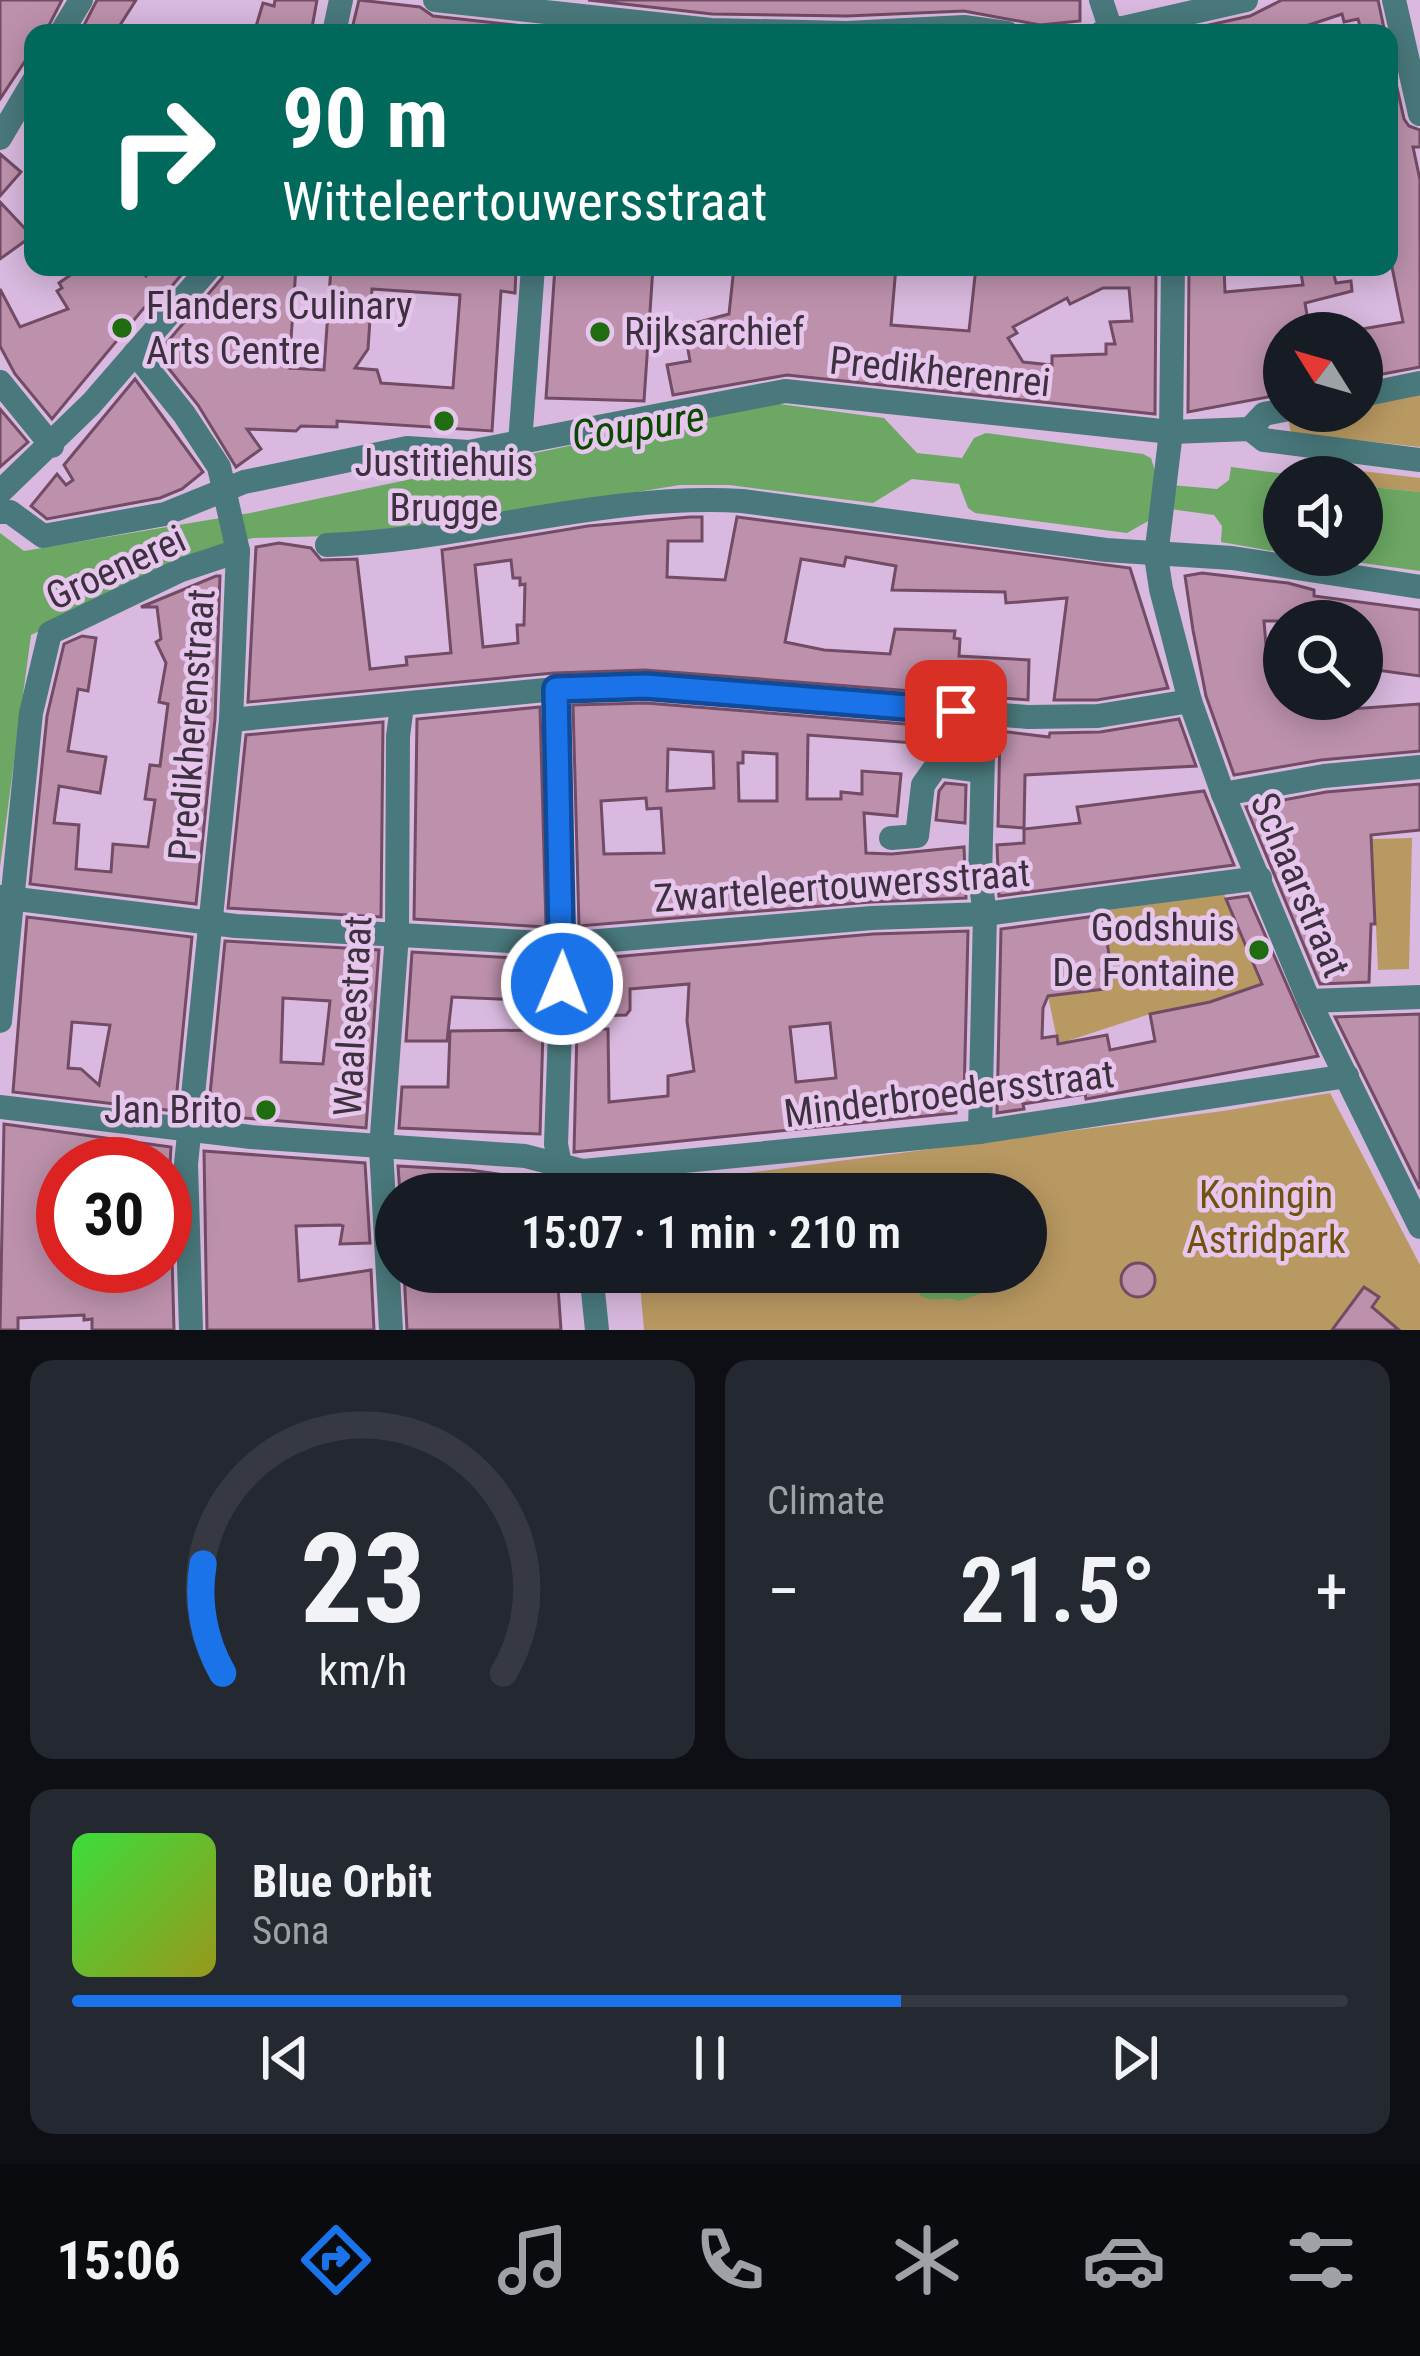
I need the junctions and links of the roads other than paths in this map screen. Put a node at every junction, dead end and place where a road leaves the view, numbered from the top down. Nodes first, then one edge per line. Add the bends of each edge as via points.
1 (435, 0) edge
2 (1246, 0) edge
3 (1394, 0) edge
4 (656, 24) edge
5 (1148, 24) edge
6 (24, 97) edge
7 (1420, 114) edge
8 (0, 138) edge
9 (202, 276) edge
10 (532, 276) edge
11 (1173, 276) edge
12 (134, 353) junction
13 (0, 382) edge
14 (1420, 383) edge
15 (1383, 391) edge
16 (1263, 415) edge
17 (1250, 429) junction
18 (1172, 432) junction
19 (520, 443) junction
20 (52, 446) junction
21 (1420, 460) edge
22 (226, 487) junction
23 (0, 492) edge
24 (0, 512) edge
25 (327, 545) dead end
26 (237, 546) junction
27 (1158, 546) junction
28 (1420, 586) edge
29 (556, 689) junction
30 (1190, 701) junction
31 (402, 706) junction
32 (984, 714) junction
33 (231, 720) junction
34 (1420, 766) edge
35 (982, 771) junction
36 (1223, 794) junction
37 (891, 838) dead end
38 (1260, 878) junction
39 (6, 898) edge
40 (985, 914) junction
41 (213, 922) junction
42 (397, 935) junction
43 (563, 944) junction
44 (1420, 997) edge
45 (1310, 1001) junction
46 (0, 1021) edge
47 (1347, 1076) junction
48 (0, 1107) edge
49 (188, 1130) junction
50 (980, 1132) junction
51 (381, 1148) junction
52 (560, 1165) junction
53 (566, 1173) edge
54 (1420, 1227) edge
55 (593, 1293) edge
56 (191, 1330) edge
57 (392, 1330) edge
58 (597, 1330) edge

1 - 4 street
2 - 5 street
3 - 7 street
6 - 8 street
9 - 12 street
10 - 19 street
11 - 18 street, Schaarstraat
12 - 20 street
12 - 22 street, Predikherenstraat via 184,414
13 - 20 street
14 - 15 street
16 - 17 street, Predikherenrei
17 - 18 street, Predikherenrei
17 - 21 street, Predikherenrei via 1264,440
18 - 19 street, Predikherenrei via 785,391
18 - 27 street, Schaarstraat
19 - 22 street, Predikherenrei via 469,452 407,448
20 - 23 street
22 - 24 street, Predikherenrei via 165,514 43,536
22 - 26 street, Predikherenstraat
25 - 27 street via 390,543 685,497
26 - 33 street, Predikherenstraat
26 - 39 street, Groenerei via 50,633
27 - 28 street
27 - 30 street, Schaarstraat
29 - 31 street
29 - 32 street via 646,686
29 - 43 street
30 - 32 street via 1098,716
30 - 36 street, Schaarstraat
31 - 33 street
31 - 42 street, Waalsestraat
32 - 35 street
33 - 41 street, Predikherenstraat
34 - 36 street
35 - 37 street via 937,765 923,785 917,836
35 - 40 street
36 - 38 street, Schaarstraat
38 - 40 street, Zwarteleertouwersstraat
38 - 45 street, Schaarstraat
39 - 41 street, Zwarteleertouwersstraat
39 - 46 street, Groenerei
40 - 43 street, Zwarteleertouwersstraat
40 - 50 street
41 - 42 street, Zwarteleertouwersstraat
41 - 49 street, Predikherenstraat
42 - 43 street, Zwarteleertouwersstraat
42 - 51 street, Waalsestraat
43 - 52 street
44 - 45 street
45 - 47 street, Schaarstraat
47 - 50 street, Minderbroedersstraat
47 - 54 street, Schaarstraat
48 - 49 street, Minderbroedersstraat
49 - 51 street, Minderbroedersstraat
49 - 56 street, Predikherenstraat
50 - 52 street, Minderbroedersstraat via 583,1171
51 - 52 street, Minderbroedersstraat
51 - 57 street, Waalsestraat
52 - 53 street
55 - 58 street

